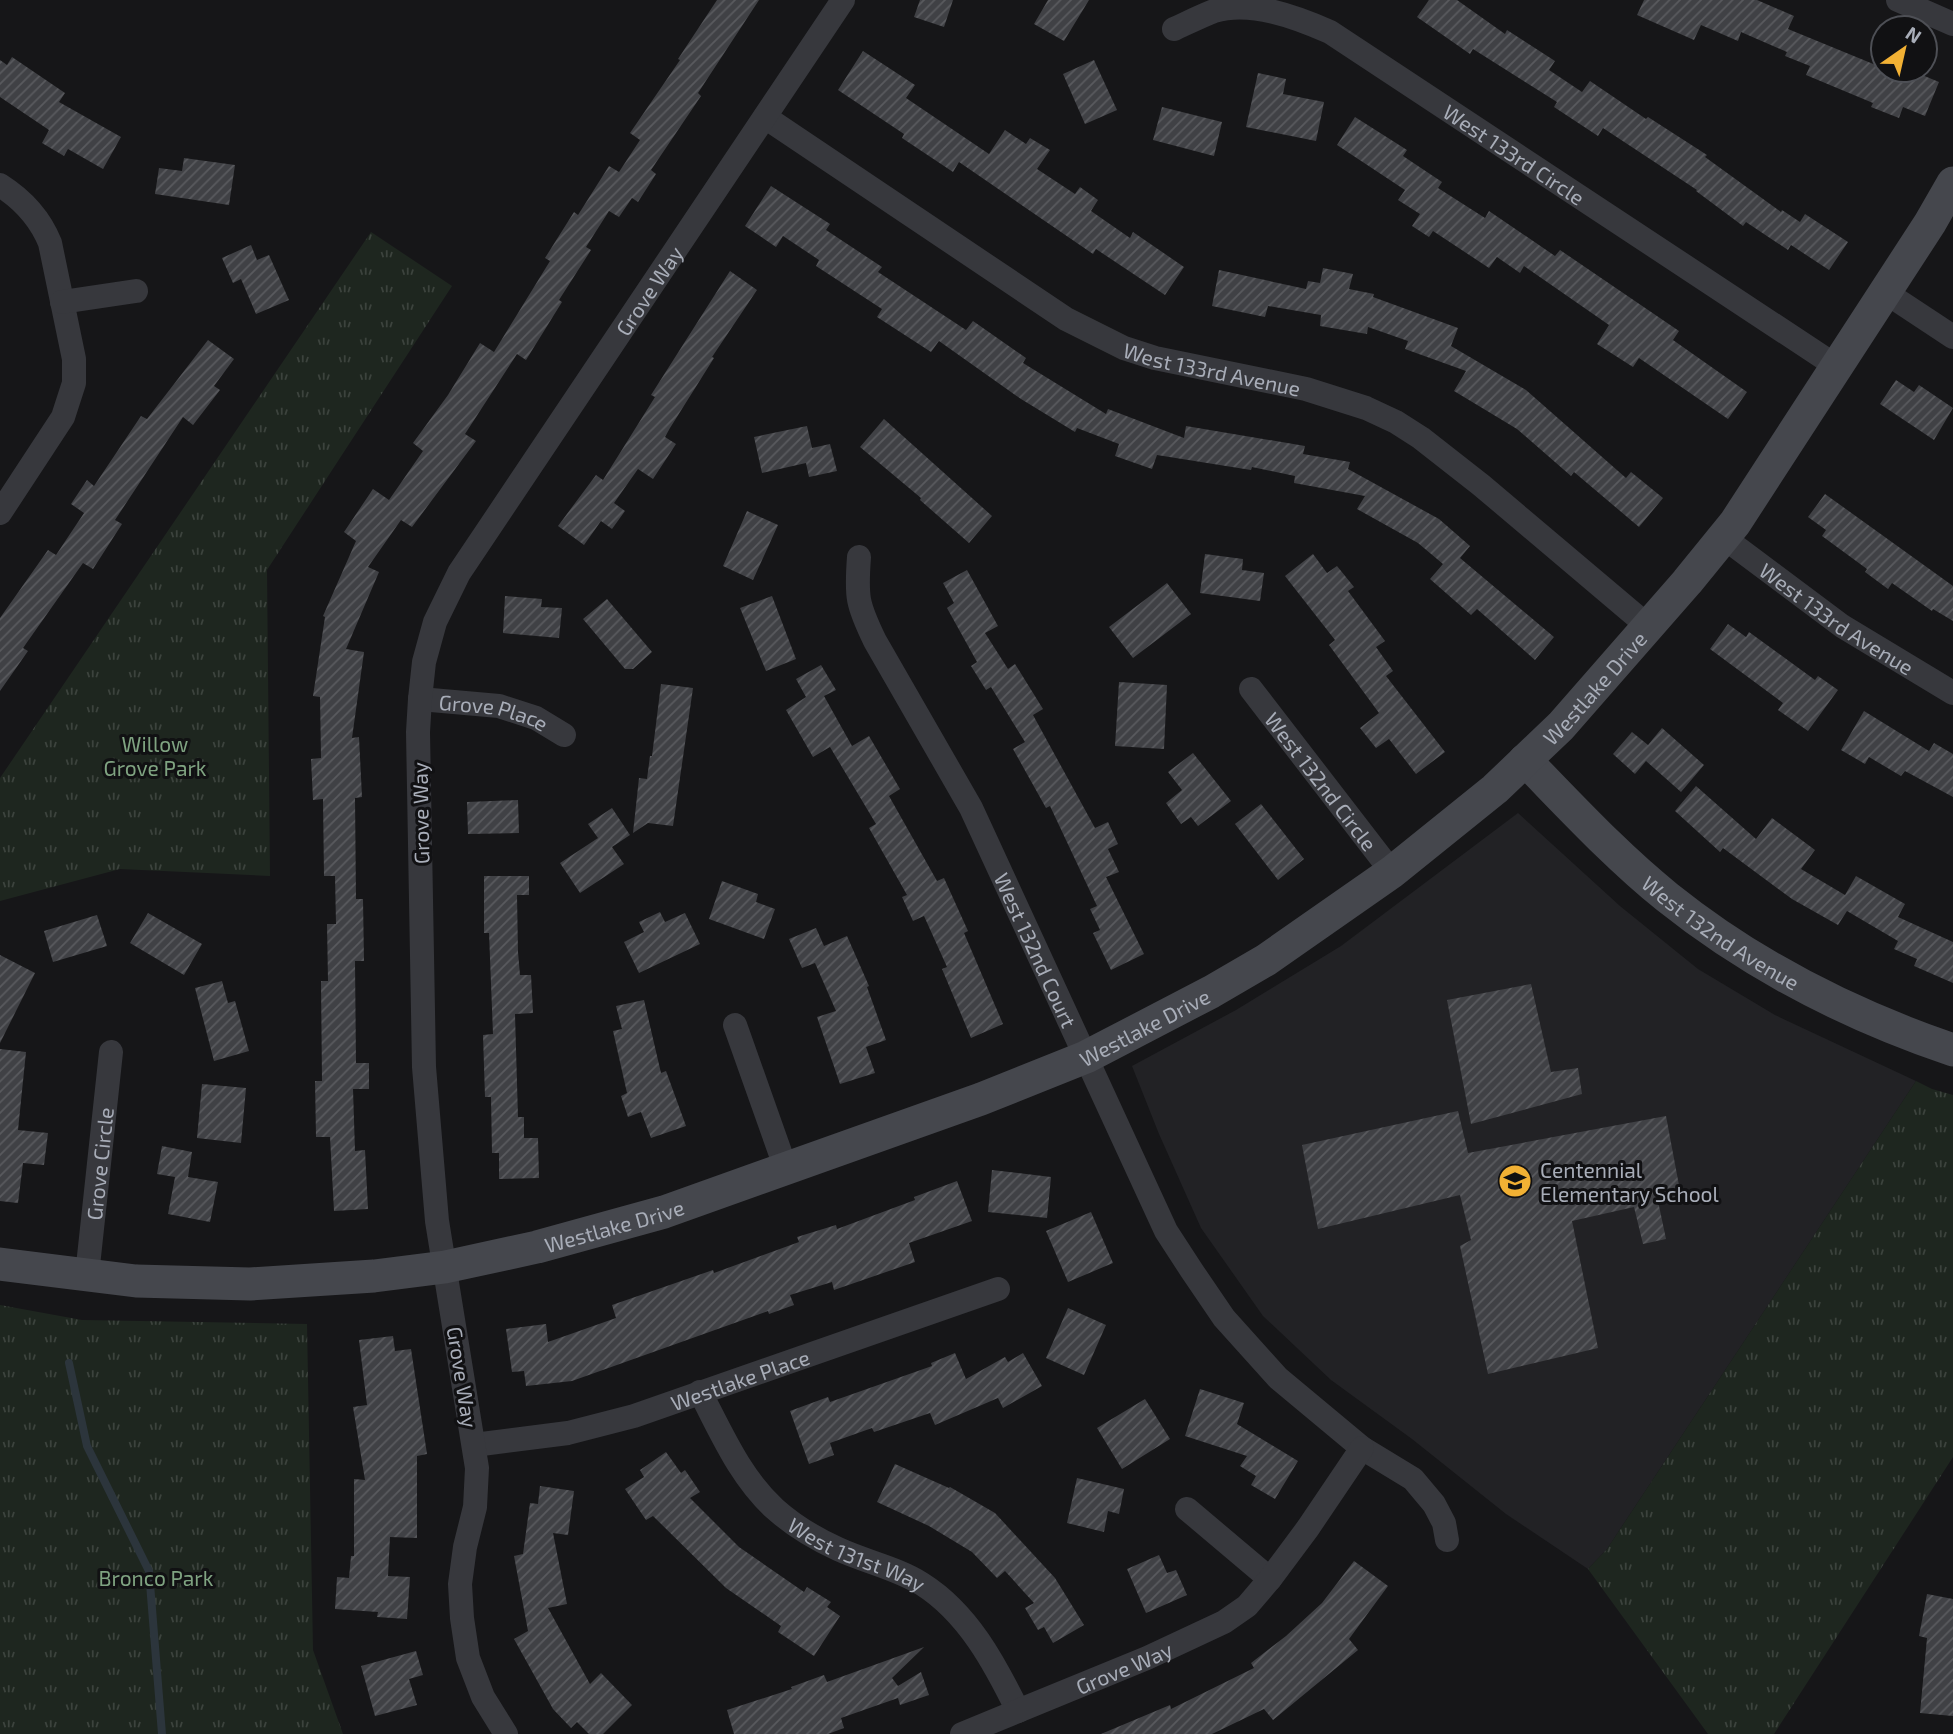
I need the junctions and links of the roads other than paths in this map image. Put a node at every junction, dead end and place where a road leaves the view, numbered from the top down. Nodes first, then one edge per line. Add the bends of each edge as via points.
1 (843, 0) edge
2 (1898, 0) edge
3 (1953, 24) edge
4 (1174, 29) dead end
5 (765, 117) junction
6 (1953, 183) edge
7 (0, 184) edge
8 (135, 291) dead end
9 (1885, 292) junction
10 (62, 302) junction
11 (1953, 337) edge
12 (1836, 366) junction
13 (0, 513) edge
14 (1723, 537) junction
15 (859, 557) dead end
16 (1649, 627) junction
17 (1251, 689) dead end
18 (1953, 693) edge
19 (420, 699) junction
20 (564, 735) dead end
21 (1525, 760) junction
22 (1392, 872) junction
23 (734, 1025) dead end
24 (1953, 1051) edge
25 (111, 1052) dead end
26 (1087, 1057) junction
27 (786, 1169) junction
28 (0, 1264) edge
29 (444, 1267) junction
30 (87, 1275) junction
31 (998, 1289) dead end
32 (701, 1392) junction
33 (474, 1445) junction
34 (1362, 1448) junction
35 (1186, 1509) dead end
36 (1447, 1540) dead end
37 (1270, 1579) junction
38 (1018, 1711) junction
39 (506, 1734) edge
40 (962, 1734) edge

1 - 5 street, Grove Way
2 - 3 street
4 - 12 street, West 133rd Circle via 1234,6 1298,18 1330,32
5 - 16 street, West 133rd Avenue via 1104,340 1155,358 1306,389 1396,422 1481,485
5 - 19 street, Grove Way via 459,573 435,622
6 - 9 street, Westlake Drive
7 - 10 street via 43,225
8 - 10 street
9 - 11 street
9 - 12 street, Westlake Drive
10 - 13 street via 74,359 74,383 63,417
12 - 14 street, Westlake Drive
14 - 16 street, Westlake Drive
14 - 18 street, West 133rd Avenue via 1842,626
15 - 26 street, West 132nd Court via 856,593 861,612 971,808
16 - 21 street, Westlake Drive
17 - 22 street, West 132nd Circle
19 - 20 street, Grove Place via 499,706 536,718
19 - 29 street, Grove Way via 424,1067
21 - 22 street, Westlake Drive
21 - 24 street, West 132nd Avenue via 1607,844 1709,929 1821,996
22 - 26 street, Westlake Drive via 1266,960
23 - 27 street
25 - 30 street, Grove Circle
26 - 27 street, Westlake Drive
26 - 34 street, West 132nd Court via 1166,1231 1224,1318 1278,1377
27 - 29 street, Westlake Drive via 619,1226
28 - 30 street, Westlake Drive
29 - 30 street, Westlake Drive via 250,1284 168,1283
29 - 33 street, Grove Way
31 - 32 street, Westlake Place
32 - 33 street, Westlake Place via 568,1433
32 - 38 street, West 131st Way via 737,1464 775,1509 838,1549 923,1584 975,1634
33 - 39 street, Grove Way via 477,1468 460,1584 462,1618 468,1658 483,1697
34 - 36 street via 1413,1479 1434,1504
34 - 37 street, Grove Way
35 - 37 street
37 - 38 street, Grove Way via 1247,1606 1224,1622
38 - 40 street, Grove Way

